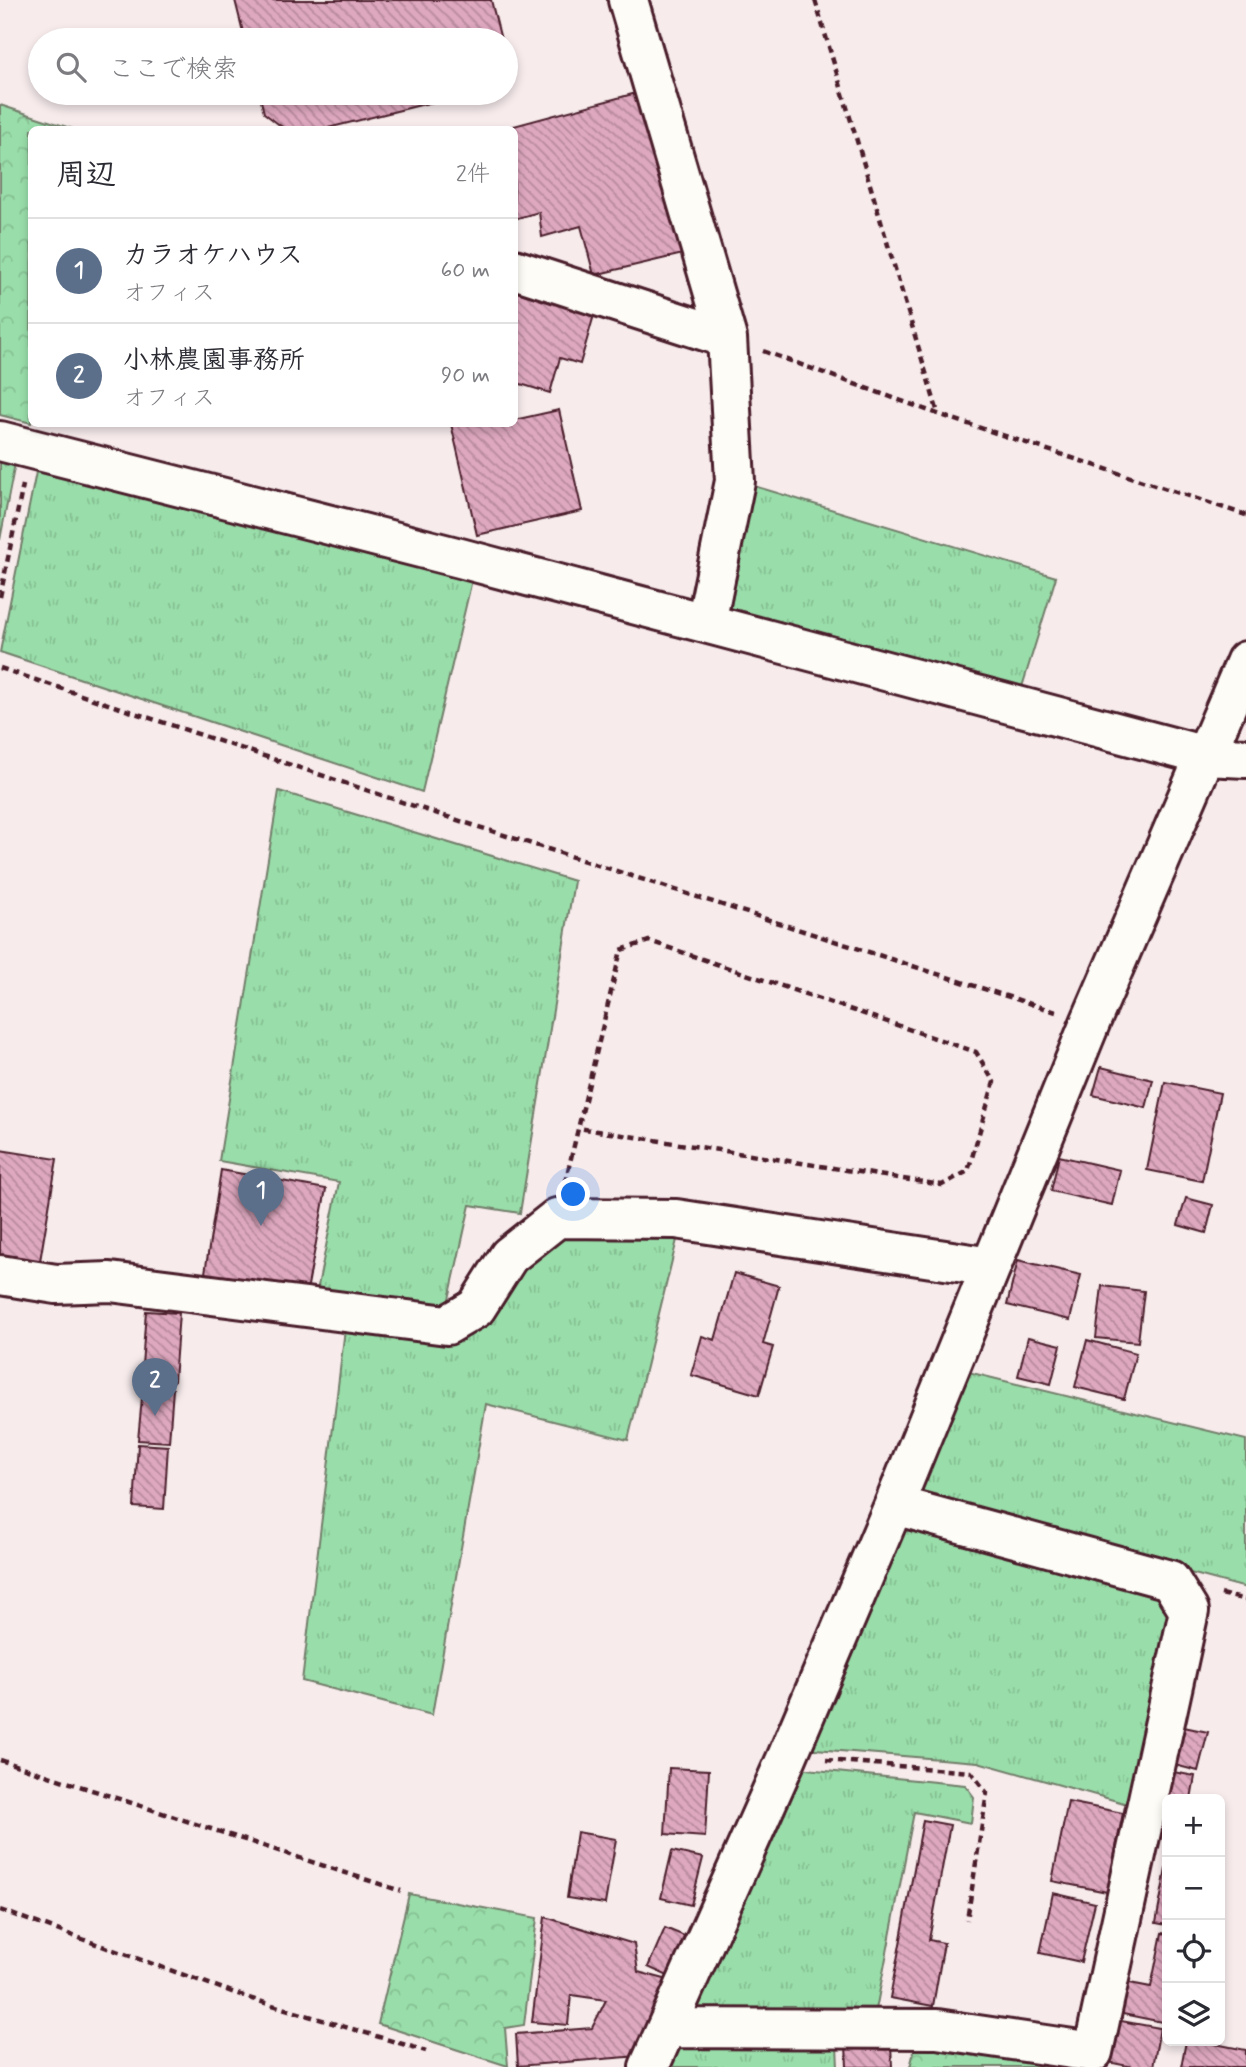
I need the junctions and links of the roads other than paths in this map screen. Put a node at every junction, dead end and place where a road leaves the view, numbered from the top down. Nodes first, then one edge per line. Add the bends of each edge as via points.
1 (628, 0) edge
2 (518, 270) edge
3 (727, 338) junction
4 (15, 445) edge
5 (706, 623) junction
6 (1246, 661) edge
7 (1206, 756) junction
8 (1246, 758) edge
9 (991, 1267) junction
10 (0, 1275) edge
11 (894, 1505) junction
12 (667, 2028) junction
13 (649, 2067) edge

1 - 3 street
2 - 3 street
3 - 5 street via 735,481
4 - 5 street
5 - 7 street
6 - 7 street
7 - 8 street
7 - 9 street
9 - 10 street via 676,1219 557,1218 509,1256 475,1308 447,1325 110,1282 56,1284
9 - 11 street
11 - 12 street
11 - 12 street via 1170,1580 1188,1611 1093,2052 937,2029
12 - 13 street

